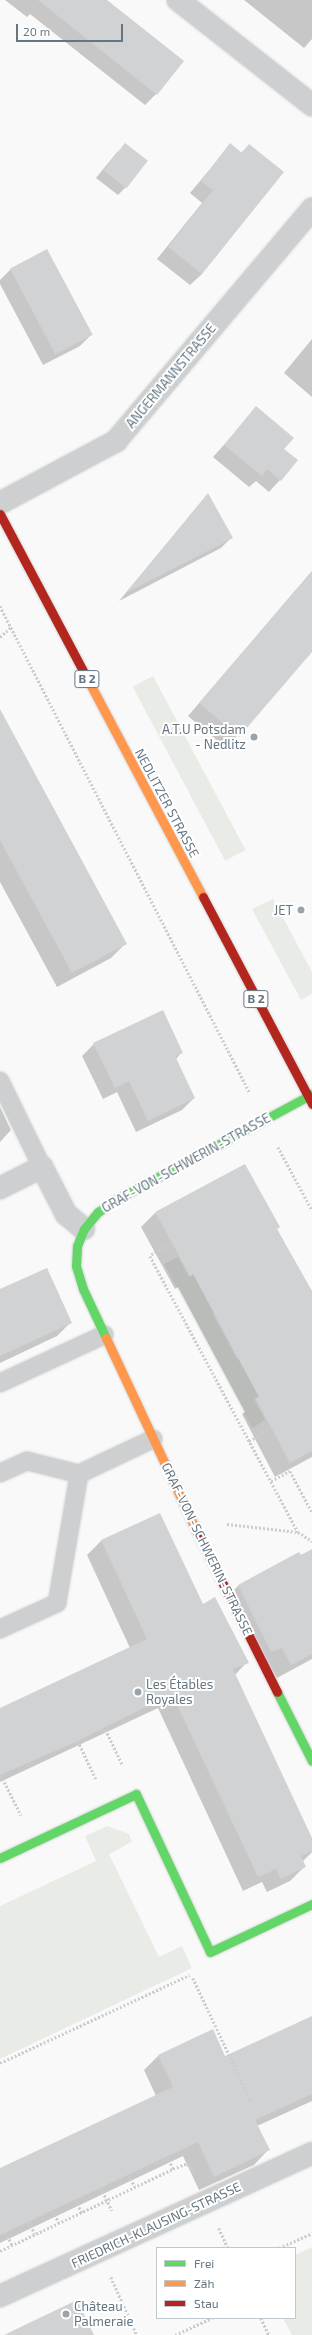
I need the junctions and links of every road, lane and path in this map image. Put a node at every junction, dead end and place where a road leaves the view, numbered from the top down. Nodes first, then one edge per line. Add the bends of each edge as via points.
1 (178, 0) edge
2 (312, 105) edge
3 (312, 209) edge
4 (0, 503) edge
5 (0, 514) edge
6 (0, 606) edge
7 (11, 627) junction
8 (0, 637) edge
9 (0, 1081) edge
10 (311, 1098) edge
11 (263, 1119) junction
12 (42, 1167) junction
13 (0, 1188) edge
14 (312, 1210) edge
15 (84, 1229) junction
16 (167, 1246) dead end
17 (104, 1335) junction
18 (0, 1383) edge
19 (267, 1431) dead end
20 (154, 1439) junction
21 (249, 1441) junction
22 (0, 1473) edge
23 (79, 1474) junction
24 (271, 1481) junction
25 (312, 1512) edge
26 (298, 1532) junction
27 (199, 1536) junction
28 (312, 1541) edge
29 (0, 1629) edge
30 (104, 1726) dead end
31 (78, 1741) dead end
32 (312, 1761) edge
33 (2, 1775) dead end
34 (136, 1794) junction
35 (109, 1807) junction
36 (34, 1842) junction
37 (0, 1858) edge
38 (312, 1904) edge
39 (0, 2063) edge
40 (247, 2103) dead end
41 (312, 2152) edge
42 (167, 2156) dead end
43 (129, 2175) dead end
44 (135, 2188) junction
45 (76, 2200) dead end
46 (53, 2210) dead end
47 (82, 2212) junction
48 (29, 2222) dead end
49 (59, 2223) junction
50 (6, 2232) dead end
51 (312, 2233) edge
52 (35, 2234) junction
53 (12, 2245) junction
54 (281, 2247) edge
55 (0, 2251) edge
56 (99, 2251) junction
57 (0, 2296) edge
58 (210, 2319) edge
59 (261, 2319) edge
60 (137, 2335) edge
61 (175, 2335) edge
62 (269, 2335) edge

1 - 2 street
3 - 4 street, ANGERMANNSTRASSE via 116,442
5 - 10 street, NEDLITZER STRASSE / B 2
6 - 7 path
7 - 8 path
7 - 11 path
9 - 12 lane
10 - 11 street, GRAF-VON-SCHWERIN-STRASSE
11 - 14 path
11 - 15 street, GRAF-VON-SCHWERIN-STRASSE via 117,1199 98,1212
12 - 13 street
12 - 15 street via 66,1214
15 - 17 street, GRAF-VON-SCHWERIN-STRASSE via 77,1246 76,1266 83,1289
16 - 21 path via 150,1256
17 - 18 lane
17 - 20 street, GRAF-VON-SCHWERIN-STRASSE
19 - 21 path
20 - 23 lane
20 - 27 street, GRAF-VON-SCHWERIN-STRASSE
21 - 24 path
22 - 23 lane via 27,1461
23 - 29 lane via 57,1603
24 - 25 path via 290,1471
24 - 26 path
26 - 27 path via 224,1524
26 - 28 path
27 - 32 street, GRAF-VON-SCHWERIN-STRASSE
30 - 34 path
31 - 35 path
33 - 36 path
34 - 35 street
34 - 38 street via 210,1952
35 - 36 street
36 - 37 street
39 - 40 path via 192,1974 251,2101
41 - 56 street, FRIEDRICH-KLAUSING-STRASSE
42 - 44 path via 173,2169
43 - 44 path
44 - 47 path
45 - 47 path
46 - 49 path
47 - 49 path
48 - 52 path
49 - 52 path
50 - 53 path
51 - 54 path
52 - 53 path
53 - 55 path
56 - 57 street, FRIEDRICH-KLAUSING-STRASSE
56 - 60 path
58 - 61 path
59 - 62 path

